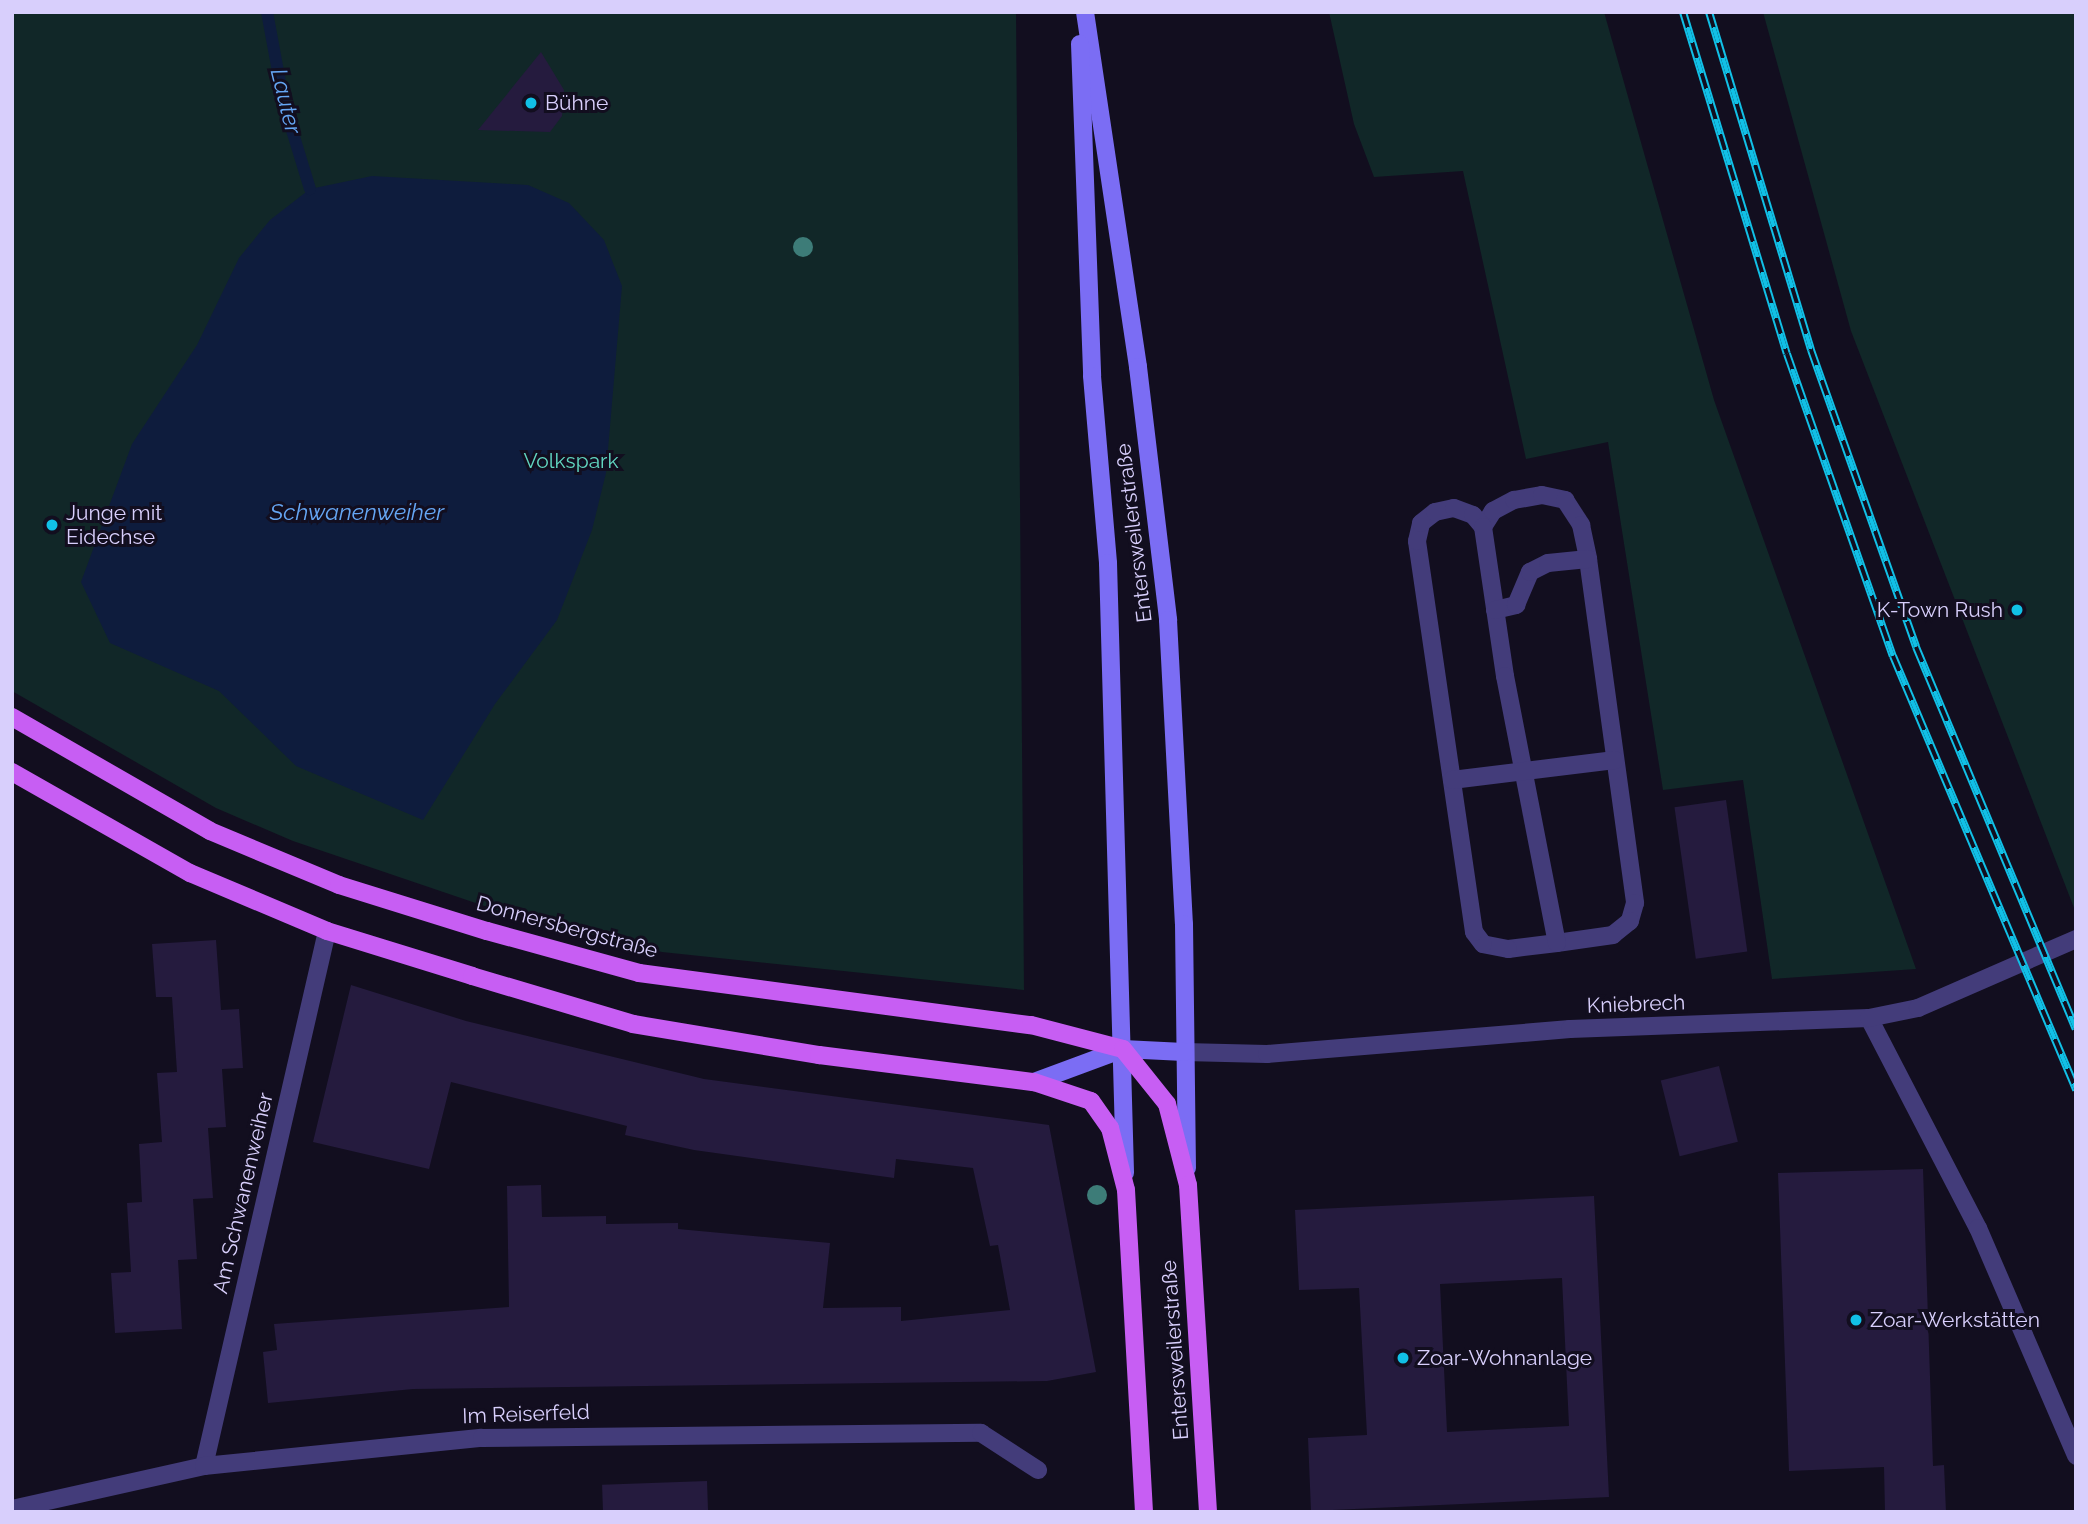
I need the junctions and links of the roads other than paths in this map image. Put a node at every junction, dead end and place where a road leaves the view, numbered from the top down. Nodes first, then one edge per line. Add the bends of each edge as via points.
1 (1079, 12) edge
2 (1085, 12) edge
3 (1483, 527) junction
4 (1588, 559) junction
5 (1494, 610) junction
6 (12, 717) edge
7 (1615, 760) junction
8 (1526, 771) junction
9 (12, 772) edge
10 (1452, 780) junction
11 (327, 931) junction
12 (2076, 939) edge
13 (1557, 943) junction
14 (1869, 1018) junction
15 (1123, 1049) junction
16 (1184, 1052) junction
17 (1034, 1082) junction
18 (1188, 1185) junction
19 (1126, 1190) junction
20 (2076, 1456) edge
21 (204, 1466) junction
22 (1038, 1469) dead end
23 (12, 1509) edge
24 (1144, 1512) edge
25 (1208, 1512) edge

1 - 15 main road, Entersweilerstraße via 1092,376 1108,563
2 - 16 main road, Entersweilerstraße via 1138,367 1168,620 1185,925
3 - 4 street via 1493,511 1514,500 1542,495 1565,500 1581,525
3 - 5 street
3 - 10 street via 1473,515 1444,510 1421,523 1417,541
4 - 5 street via 1548,563 1530,572 1516,605
4 - 7 street
5 - 8 street
6 - 15 main road, Donnersbergstraße via 210,831 339,885 487,931 639,972 1031,1025
7 - 8 street
7 - 13 street via 1634,903 1630,921 1613,935
8 - 10 street
8 - 13 street
9 - 11 main road via 190,873
10 - 13 street via 1474,932 1483,944 1507,949
11 - 17 main road via 633,1024 819,1055
11 - 21 street, Am Schwanenweiher
12 - 14 street, Kniebrech via 1918,1008
14 - 16 street, Kniebrech via 1570,1029 1267,1054
14 - 20 street via 1978,1228
15 - 16 main road
15 - 17 main road
15 - 18 main road via 1167,1104
15 - 19 main road, Entersweilerstraße
16 - 18 main road, Entersweilerstraße
17 - 19 main road via 1091,1101 1110,1128
18 - 25 main road, Entersweilerstraße
19 - 24 main road, Entersweilerstraße
21 - 22 street, Im Reiserfeld via 482,1438 981,1433
21 - 23 street, Im Reiserfeld

